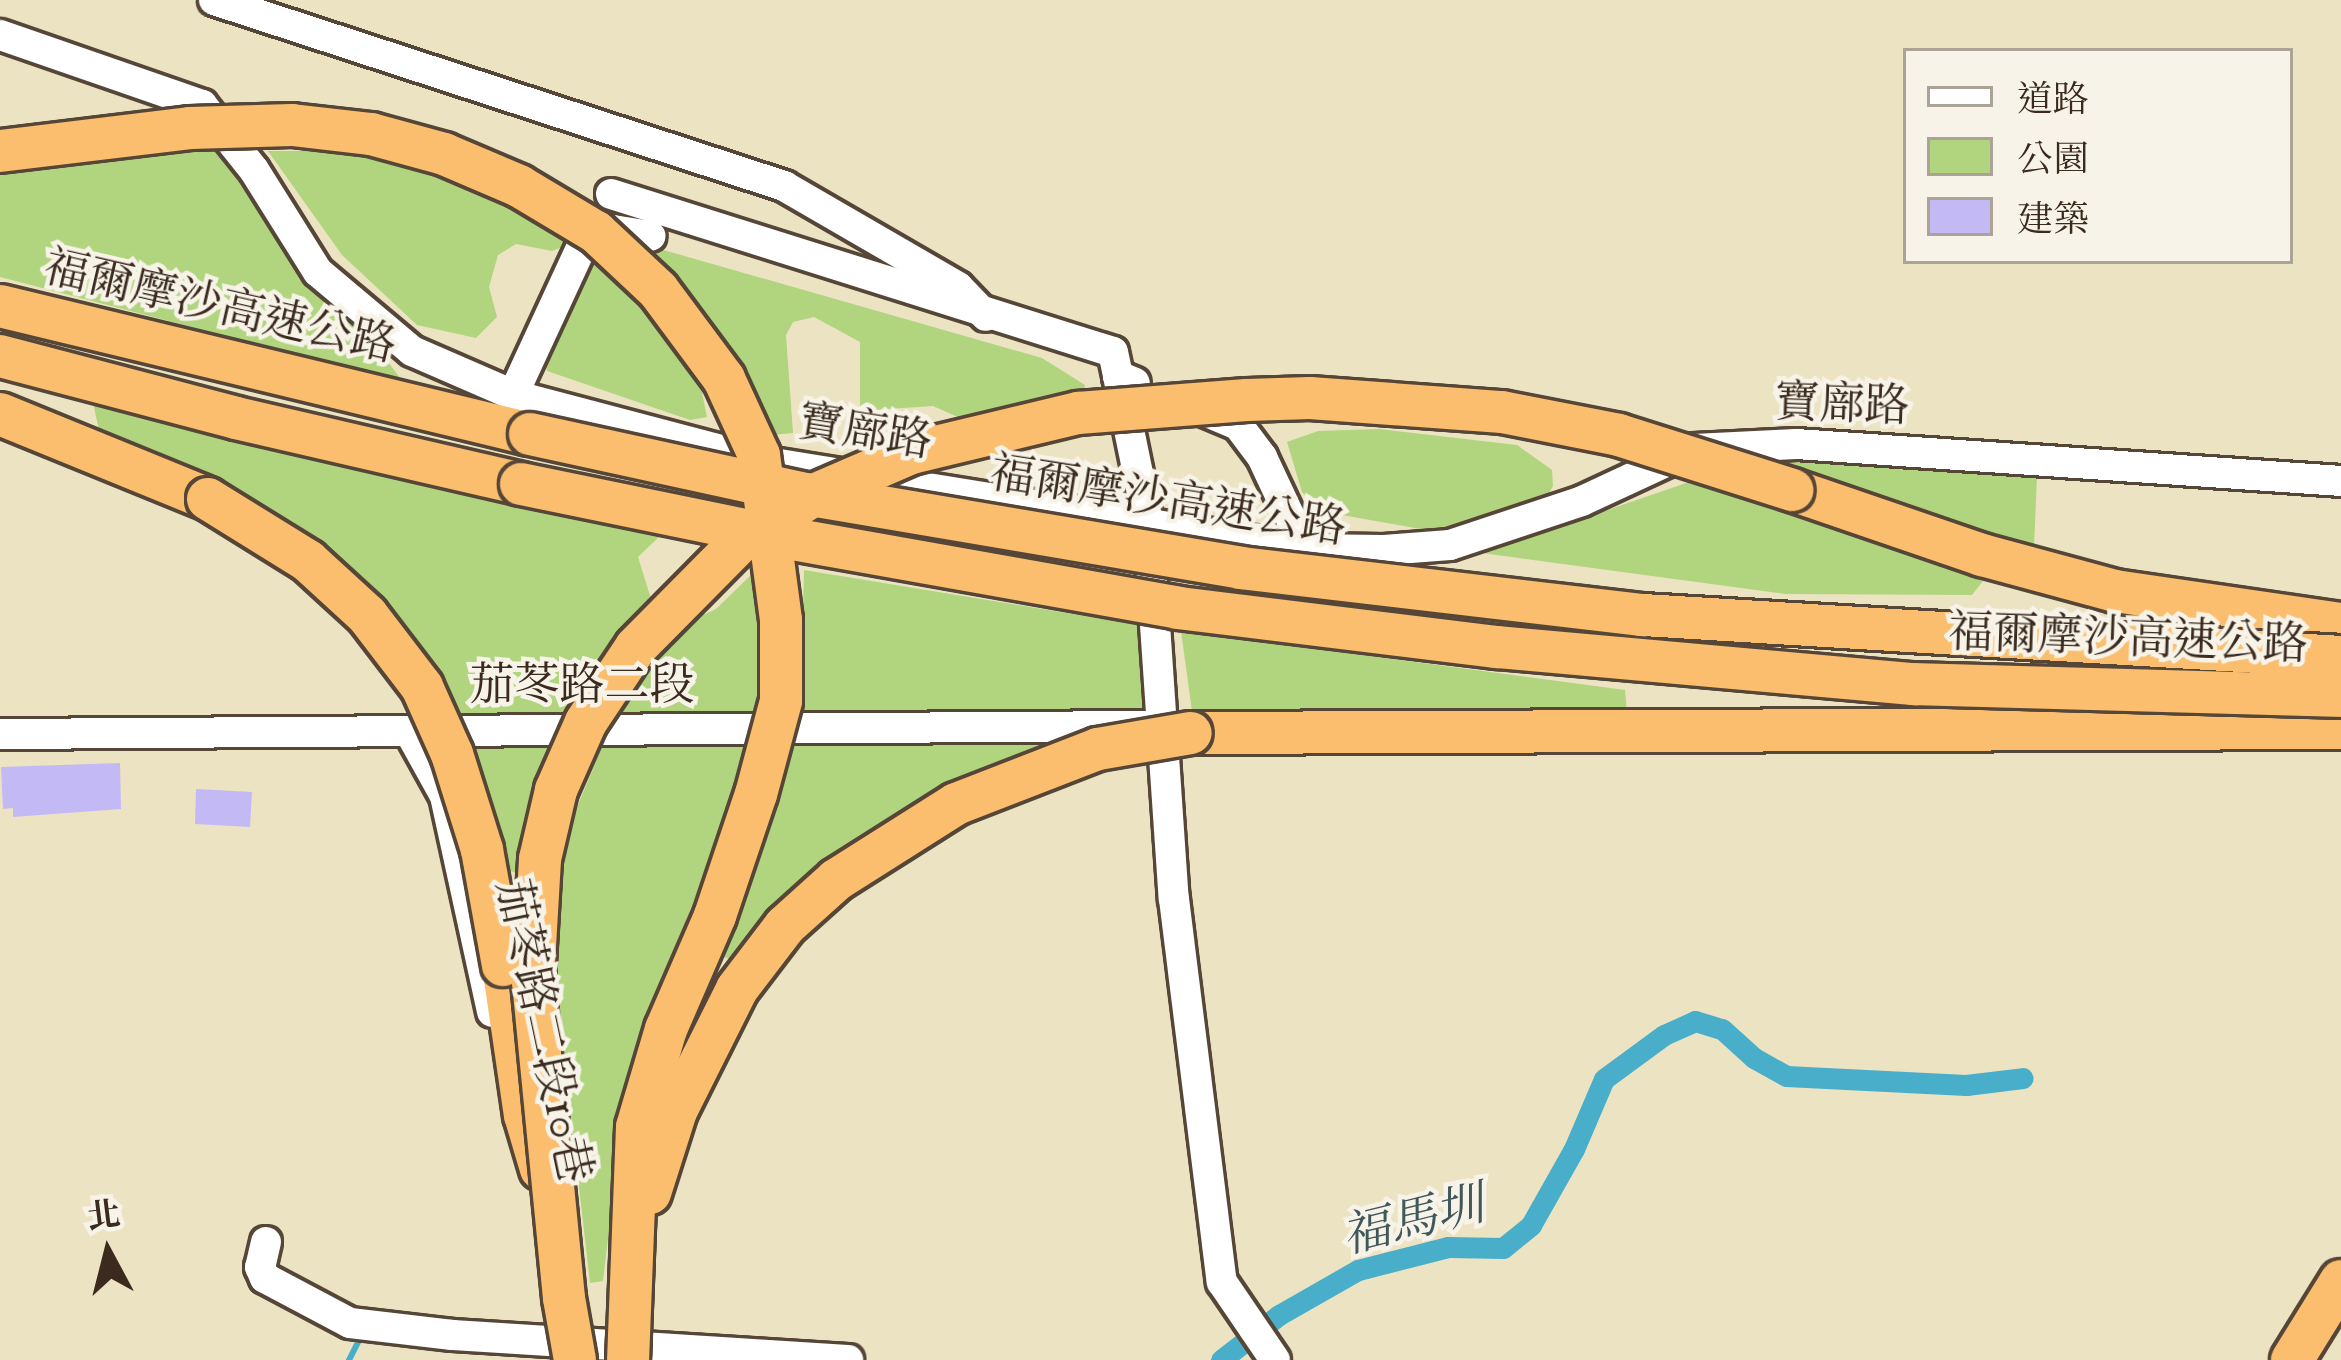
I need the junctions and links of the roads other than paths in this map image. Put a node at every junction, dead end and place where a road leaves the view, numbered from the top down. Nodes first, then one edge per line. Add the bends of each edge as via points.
1 (214, 0) edge
2 (0, 35) edge
3 (0, 151) edge
4 (611, 194) dead end
5 (651, 236) dead end
6 (0, 306) edge
7 (986, 316) junction
8 (0, 356) edge
9 (1118, 376) junction
10 (514, 395) junction
11 (0, 414) edge
12 (2341, 481) edge
13 (1148, 522) junction
14 (1305, 549) junction
15 (2341, 624) edge
16 (2341, 657) edge
17 (2341, 696) edge
18 (1165, 725) junction
19 (2341, 728) edge
20 (409, 731) junction
21 (0, 734) edge
22 (556, 1217) junction
23 (266, 1242) dead end
24 (631, 1251) junction
25 (2341, 1281) edge
26 (560, 1354) edge
27 (628, 1360) edge
28 (848, 1360) edge
29 (1275, 1360) edge
30 (2292, 1360) edge

1 - 7 street via 784,186 958,287
2 - 10 street, 寶廍路 via 202,105 319,272 412,351
3 - 24 highway, bridge via 190,128 292,125 444,154 596,232 658,290 724,379 759,455 781,620 781,701 757,794 666,1029 638,1126
4 - 7 street
5 - 10 street via 614,230 581,248
6 - 16 highway, 福爾摩沙高速公路, bridge via 805,494 1241,568 1642,615
7 - 9 street via 1113,352
8 - 17 highway, 福爾摩沙高速公路, bridge via 652,513 1178,608 1702,670
9 - 13 street
9 - 14 street via 1238,425
10 - 13 street, 寶廍路 via 767,462
11 - 22 highway, bridge via 246,519 308,560 367,615 422,687 482,850 525,1115
12 - 14 street, 寶廍路 via 1796,444 1694,449 1582,501 1450,545
13 - 14 street, 寶廍路
13 - 18 street
15 - 22 highway, bridge via 2115,591 1619,435 1502,412 1310,398 1155,405 1078,413 910,453 814,495 742,540 636,647 586,722 556,790 533,918
18 - 20 street, 茄苳路二段
18 - 29 street via 1174,899 1222,1282
19 - 24 highway, bridge via 1191,733 1098,748 915,826 785,926 736,989 706,1046
20 - 21 street, 茄苳路二段
20 - 26 street, 茄苳路二段10巷 via 445,796 536,1206
22 - 26 highway, bridge
23 - 26 street via 265,1278 350,1323
24 - 27 highway, bridge
25 - 30 highway
26 - 28 street

